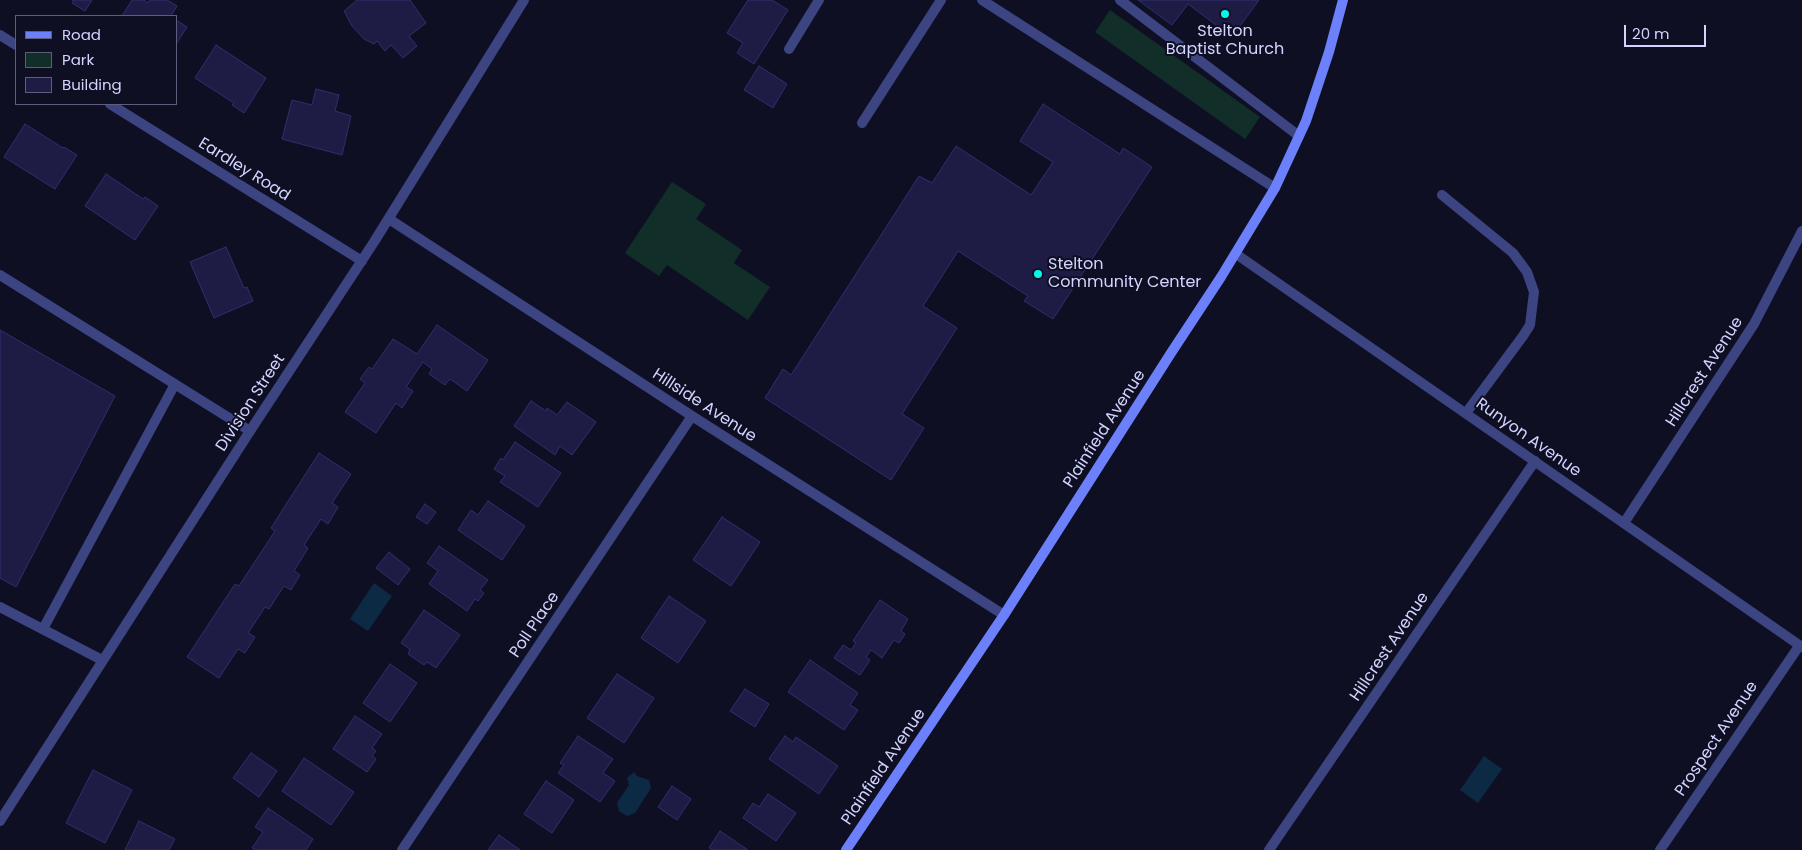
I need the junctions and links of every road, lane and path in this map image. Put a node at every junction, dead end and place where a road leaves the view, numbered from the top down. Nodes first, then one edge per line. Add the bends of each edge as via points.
1 (524, 0) edge
2 (819, 0) edge
3 (941, 0) edge
4 (982, 0) edge
5 (1120, 0) edge
6 (1343, 0) edge
7 (0, 35) edge
8 (15, 44) edge
9 (789, 49) dead end
10 (112, 105) edge
11 (862, 123) dead end
12 (1299, 136) junction
13 (1275, 188) junction
14 (1442, 195) dead end
15 (388, 219) junction
16 (1802, 232) edge
17 (1236, 254) junction
18 (362, 262) junction
19 (0, 275) edge
20 (175, 384) junction
21 (1466, 413) junction
22 (692, 416) junction
23 (250, 431) junction
24 (1535, 461) junction
25 (1624, 523) junction
26 (0, 606) edge
27 (1004, 615) junction
28 (43, 629) junction
29 (1801, 647) edge
30 (102, 660) junction
31 (0, 821) edge
32 (402, 850) edge
33 (846, 850) edge
34 (1269, 850) edge
35 (1660, 850) edge

1 - 15 street, Division Street
2 - 9 street
3 - 11 street
4 - 13 street
5 - 12 street
6 - 12 main road, Plainfield Avenue via 1326,61
7 - 8 street
10 - 18 street, Eardley Road
12 - 13 main road, Plainfield Avenue
13 - 17 main road, Plainfield Avenue
14 - 21 street via 1513,253 1527,272 1534,292 1530,325
15 - 18 street, Division Street
15 - 22 street, Hillside Avenue
16 - 25 street, Hillcrest Avenue via 1754,324
17 - 21 street, Runyon Avenue
17 - 27 main road, Plainfield Avenue
18 - 23 street, Division Street
19 - 20 street
20 - 23 street
20 - 28 street
21 - 24 street, Runyon Avenue
22 - 27 street, Hillside Avenue
22 - 32 street, Poll Place
23 - 30 street, Division Street
24 - 25 street, Runyon Avenue
24 - 34 street, Hillcrest Avenue
25 - 29 street, Runyon Avenue
26 - 28 street
27 - 33 main road, Plainfield Avenue
28 - 30 street
29 - 35 street, Prospect Avenue
30 - 31 street, Division Street

